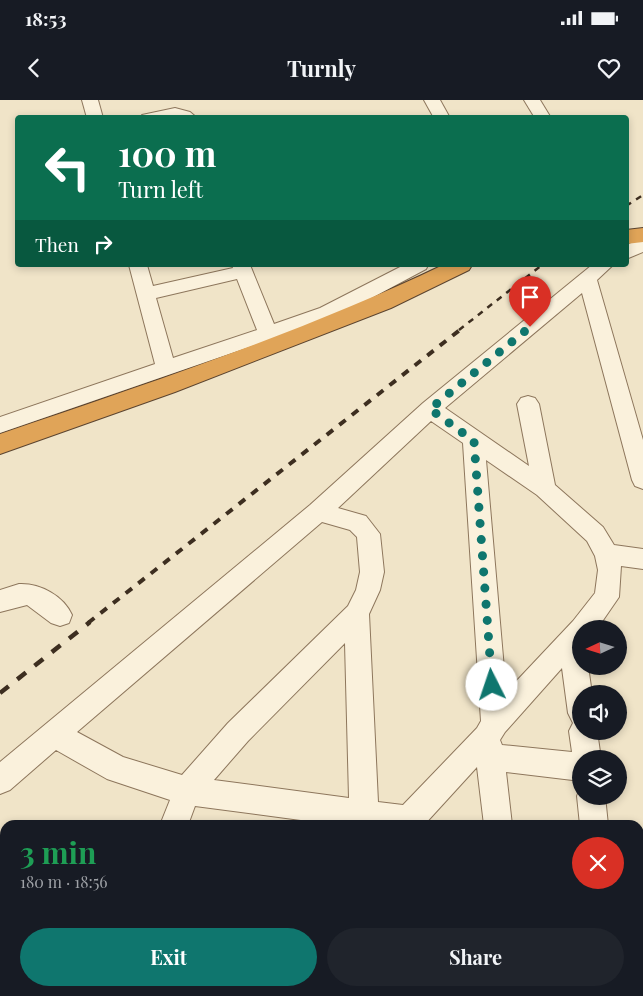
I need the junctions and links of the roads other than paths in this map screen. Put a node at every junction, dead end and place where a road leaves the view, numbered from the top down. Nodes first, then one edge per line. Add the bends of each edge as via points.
1 (90, 100) edge
2 (432, 100) edge
3 (532, 100) edge
4 (94, 115) edge
5 (165, 115) edge
6 (184, 115) edge
7 (440, 115) edge
8 (541, 115) edge
9 (138, 267) edge
10 (415, 267) edge
11 (456, 267) edge
12 (242, 268) edge
13 (596, 272) edge
14 (145, 294) junction
15 (268, 334) junction
16 (166, 369) junction
17 (528, 404) dead end
18 (430, 409) junction
19 (0, 425) edge
20 (474, 441) junction
21 (0, 444) edge
22 (639, 452) edge
23 (643, 480) edge
24 (545, 489) junction
25 (318, 512) junction
26 (607, 554) junction
27 (643, 559) edge
28 (0, 600) edge
29 (357, 614) junction
30 (60, 615) dead end
31 (588, 620) edge
32 (572, 640) edge
33 (54, 734) junction
34 (491, 739) junction
35 (572, 764) edge
36 (0, 780) edge
37 (187, 791) junction
38 (592, 805) edge
39 (364, 814) junction
40 (176, 820) edge
41 (396, 820) edge
42 (408, 820) edge
43 (498, 820) edge
44 (593, 820) edge

1 - 4 street
2 - 7 street
3 - 8 street
5 - 6 street
9 - 14 street
10 - 15 street via 327,314
11 - 21 highway via 383,303 167,386
12 - 14 street
12 - 15 street
13 - 18 street
13 - 22 street
14 - 16 street
15 - 16 street
16 - 19 street
17 - 24 street
18 - 20 street
18 - 25 street
20 - 24 street
20 - 34 street
22 - 23 street
24 - 26 street via 595,534
25 - 29 street via 358,523 368,534 372,572
25 - 33 street
26 - 27 street
26 - 31 street via 610,570 607,597
28 - 30 street via 23,594 35,595
29 - 37 street via 238,732
29 - 39 street
32 - 34 street
33 - 36 street
33 - 37 street via 117,769
34 - 35 street
34 - 42 street
34 - 43 street
37 - 39 street
37 - 40 street
38 - 44 street
39 - 41 street

